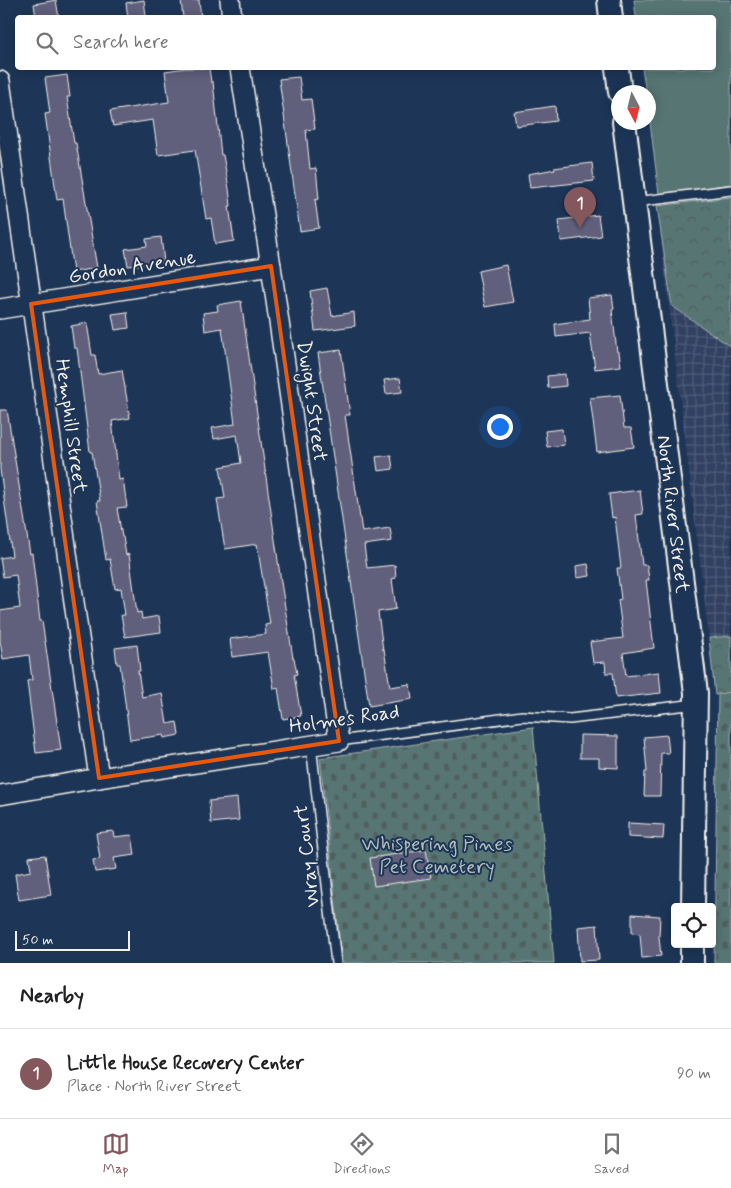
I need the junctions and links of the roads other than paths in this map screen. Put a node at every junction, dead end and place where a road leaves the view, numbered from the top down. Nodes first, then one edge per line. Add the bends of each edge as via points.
1 (230, 0) edge
2 (609, 0) edge
3 (232, 15) edge
4 (611, 15) edge
5 (240, 70) edge
6 (617, 70) edge
7 (0, 81) edge
8 (619, 85) edge
9 (625, 130) edge
10 (731, 190) edge
11 (634, 202) junction
12 (271, 266) junction
13 (31, 304) junction
14 (0, 309) edge
15 (696, 704) junction
16 (339, 741) junction
17 (311, 744) junction
18 (99, 778) junction
19 (0, 795) edge
20 (693, 903) edge
21 (692, 948) edge
22 (336, 963) edge
23 (692, 963) edge

1 - 3 street
2 - 4 street
5 - 12 street, Dwight Street
6 - 8 street
7 - 13 street, Hemphill Street
9 - 11 street, North River Street
10 - 11 lane
11 - 15 street, North River Street
12 - 13 street, Gordon Avenue
12 - 16 street, Dwight Street
13 - 14 street, Gordon Avenue
13 - 18 street, Hemphill Street
15 - 16 lane, Holmes Road via 570,719 522,716
15 - 20 street, North River Street
16 - 17 street, Holmes Road
17 - 18 street, Holmes Road
17 - 22 lane, Wray Court
18 - 19 street, Holmes Road
21 - 23 street

